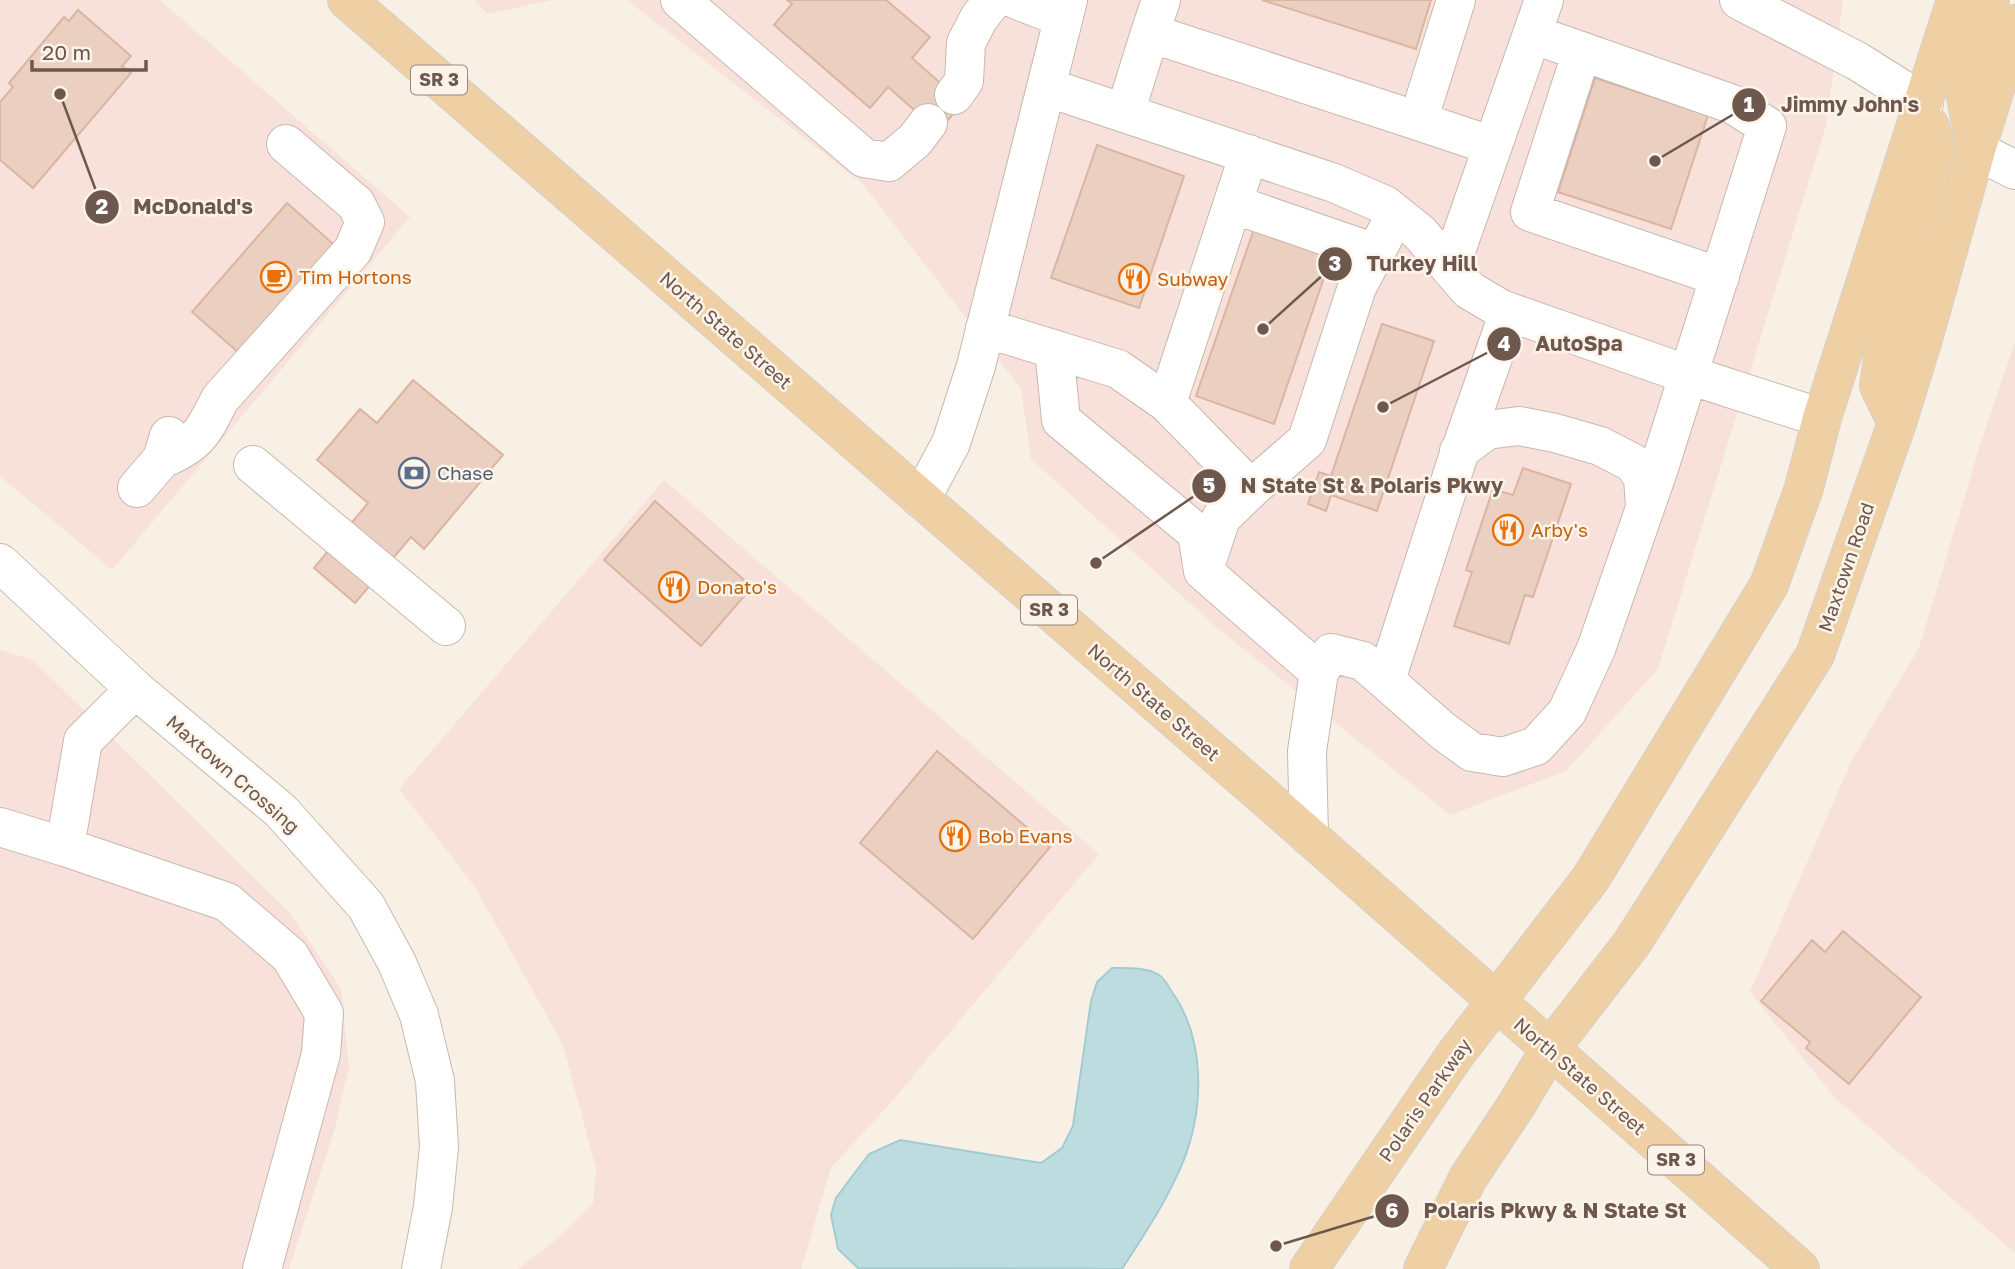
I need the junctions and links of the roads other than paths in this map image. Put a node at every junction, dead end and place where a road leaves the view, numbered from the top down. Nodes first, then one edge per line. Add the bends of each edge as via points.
1 (347, 0) edge
2 (993, 0) edge
3 (1017, 0) edge
4 (1456, 0) edge
5 (1956, 0) edge
6 (1990, 0) edge
7 (685, 2) edge
8 (1749, 2) edge
9 (1066, 9) edge
10 (1156, 16) edge
11 (1538, 17) edge
12 (2015, 24) edge
13 (1582, 51) junction
14 (1046, 87) junction
15 (954, 95) dead end
16 (1923, 103) junction
17 (1125, 113) junction
18 (1418, 121) junction
19 (928, 123) dead end
20 (286, 145) dead end
21 (1493, 146) junction
22 (1976, 150) junction
23 (1250, 154) junction
24 (2015, 170) edge
25 (1233, 204) junction
26 (1396, 214) junction
27 (1375, 253) junction
28 (1450, 268) junction
29 (1720, 277) junction
30 (1509, 312) junction
31 (985, 328) junction
32 (1054, 349) junction
33 (1689, 375) junction
34 (1167, 403) junction
35 (1822, 418) junction
36 (1897, 423) junction
37 (1460, 451) junction
38 (253, 464) dead end
39 (137, 488) dead end
40 (1251, 489) junction
41 (921, 499) junction
42 (1645, 506) junction
43 (0, 563) edge
44 (1203, 571) junction
45 (446, 626) dead end
46 (1319, 672) junction
47 (1386, 680) junction
48 (135, 689) junction
49 (0, 827) edge
50 (1309, 836) junction
51 (65, 847) junction
52 (1497, 1002) junction
53 (1550, 1049) junction
54 (262, 1269) edge
55 (421, 1269) edge
56 (1309, 1269) edge
57 (1423, 1269) edge
58 (1800, 1269) edge

1 - 41 main road, North State Street / SR 3
2 - 15 street via 966,43 964,82
3 - 9 street
4 - 18 street
5 - 16 main road
6 - 22 main road via 1964,87
7 - 19 street via 864,158 889,162
8 - 16 street
9 - 14 street
10 - 17 street
10 - 18 street
11 - 13 street
11 - 21 street
12 - 22 main road, Maxtown Road
13 - 29 street via 1732,104 1768,126
13 - 29 street via 1530,212
14 - 17 street
14 - 31 street
16 - 35 main road
16 - 36 main road via 1936,147 1886,335 1879,386
17 - 23 street
18 - 21 street
20 - 39 street via 356,204 365,222 353,250 220,399 187,449 162,459
21 - 28 street
22 - 24 street
22 - 36 main road, Maxtown Road
23 - 25 street
23 - 26 street via 1334,183
25 - 27 street
25 - 34 street
26 - 27 street
26 - 28 street via 1420,233
27 - 40 street via 1357,287 1307,440
28 - 30 street via 1469,290
29 - 33 street
30 - 33 street
30 - 37 street
31 - 32 street
31 - 41 street via 951,443
32 - 34 street via 1118,369
32 - 44 street via 1061,420 1197,533
33 - 35 street
33 - 42 street
34 - 40 street
35 - 52 main road via 1804,488 1769,585 1591,878
36 - 53 main road, Maxtown Road via 1815,655 1632,943
37 - 42 street via 1487,430 1519,426 1600,446 1633,463 1643,478
37 - 47 street
38 - 45 street
40 - 44 street via 1221,518
41 - 50 main road, North State Street / SR 3
42 - 47 street via 1596,649 1567,712 1536,746 1503,757 1472,752
43 - 48 street, Maxtown Crossing
44 - 46 street
46 - 47 street via 1331,653 1363,661
46 - 50 street via 1307,751
48 - 51 street via 83,741
48 - 55 street, Maxtown Crossing via 281,811 366,906 397,963 419,1015 435,1081 439,1147
49 - 51 street
50 - 52 main road, North State Street / SR 3
51 - 54 street via 227,902 290,956 324,1013 321,1054
52 - 53 main road, North State Street / SR 3
52 - 56 main road, Polaris Parkway via 1455,1055
53 - 57 main road via 1468,1178
53 - 58 main road, North State Street / SR 3

